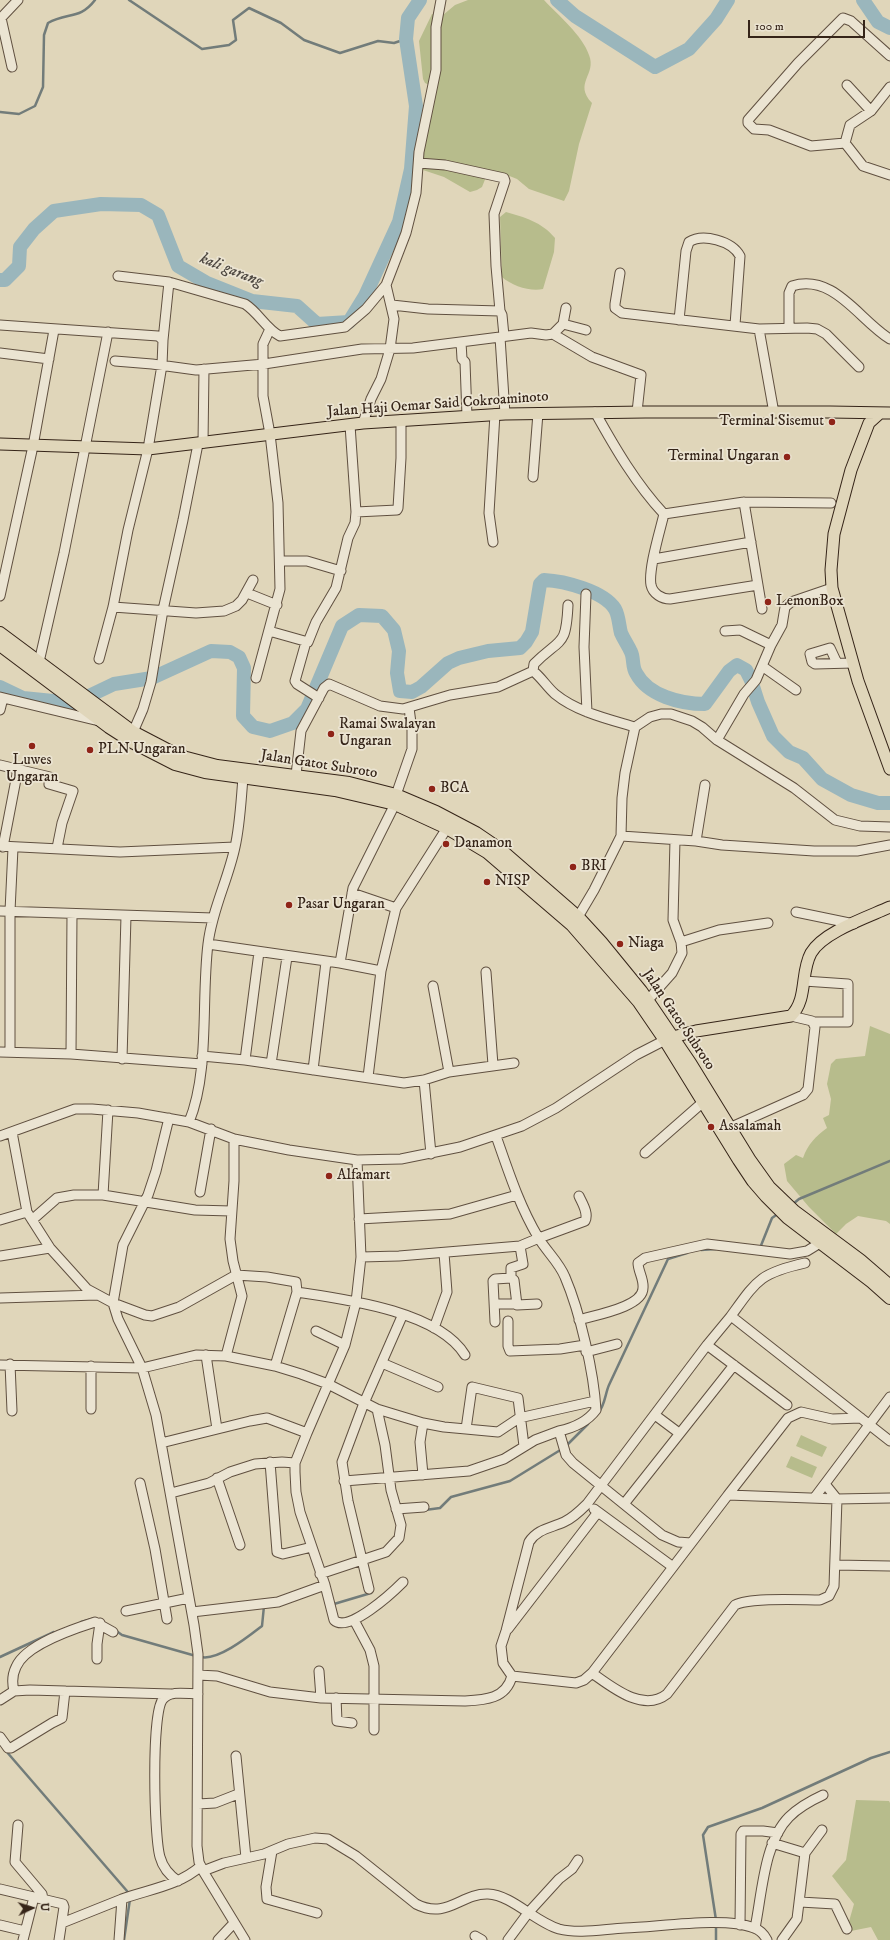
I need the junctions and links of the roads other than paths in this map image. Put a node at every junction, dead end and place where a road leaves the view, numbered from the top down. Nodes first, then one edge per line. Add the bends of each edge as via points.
1 (18, 0) edge
2 (441, 0) edge
3 (0, 19) edge
4 (890, 56) edge
5 (12, 66) dead end
6 (847, 85) dead end
7 (890, 87) edge
8 (871, 112) junction
9 (845, 143) junction
10 (419, 162) junction
11 (890, 175) edge
12 (620, 273) dead end
13 (118, 276) dead end
14 (169, 282) junction
15 (386, 285) junction
16 (392, 305) junction
17 (566, 308) dead end
18 (500, 311) junction
19 (679, 320) junction
20 (563, 324) junction
21 (0, 325) edge
22 (734, 325) junction
23 (789, 328) junction
24 (270, 329) junction
25 (759, 329) junction
26 (54, 330) junction
27 (586, 330) dead end
28 (108, 332) junction
29 (553, 334) junction
30 (502, 336) junction
31 (890, 339) edge
32 (163, 340) junction
33 (461, 342) junction
34 (390, 349) junction
35 (0, 353) edge
36 (49, 359) junction
37 (115, 361) dead end
38 (264, 364) junction
39 (162, 365) junction
40 (859, 367) dead end
41 (204, 369) junction
42 (595, 412) junction
43 (637, 412) junction
44 (538, 413) junction
45 (774, 413) junction
46 (500, 414) junction
47 (879, 414) junction
48 (890, 414) edge
49 (467, 416) junction
50 (890, 418) edge
51 (401, 420) junction
52 (363, 423) junction
53 (350, 425) junction
54 (270, 434) junction
55 (0, 444) edge
56 (200, 444) junction
57 (33, 446) junction
58 (86, 447) junction
59 (148, 449) junction
60 (533, 477) dead end
61 (744, 502) junction
62 (831, 503) dead end
63 (356, 512) junction
64 (664, 514) junction
65 (493, 542) dead end
66 (751, 542) junction
67 (654, 559) junction
68 (280, 561) junction
69 (341, 571) junction
70 (253, 580) dead end
71 (758, 585) junction
72 (832, 588) junction
73 (247, 593) junction
74 (586, 594) dead end
75 (0, 596) edge
76 (277, 605) junction
77 (568, 605) dead end
78 (113, 607) junction
79 (762, 609) dead end
80 (163, 610) junction
81 (269, 631) junction
82 (725, 631) dead end
83 (0, 633) edge
84 (306, 642) junction
85 (0, 645) edge
86 (771, 645) junction
87 (98, 659) dead end
88 (39, 662) junction
89 (837, 663) dead end
90 (853, 663) junction
91 (762, 666) junction
92 (533, 671) junction
93 (256, 678) dead end
94 (64, 686) junction
95 (796, 690) dead end
96 (2, 698) edge
97 (319, 698) junction
98 (409, 708) junction
99 (0, 710) edge
100 (587, 712) junction
101 (102, 722) junction
102 (635, 727) junction
103 (133, 732) junction
104 (716, 740) junction
105 (0, 765) edge
106 (18, 769) junction
107 (890, 769) edge
108 (296, 775) junction
109 (243, 778) junction
110 (705, 785) dead end
111 (395, 800) junction
112 (890, 827) edge
113 (447, 828) junction
114 (621, 836) junction
115 (675, 840) junction
116 (696, 841) junction
117 (890, 845) edge
118 (1, 847) edge
119 (235, 847) junction
120 (13, 848) junction
121 (57, 848) junction
122 (352, 893) junction
123 (890, 907) edge
124 (396, 908) junction
125 (5, 911) edge
126 (796, 912) dead end
127 (72, 914) junction
128 (126, 916) junction
129 (578, 917) junction
130 (213, 918) junction
131 (768, 923) dead end
132 (854, 924) junction
133 (681, 942) junction
134 (208, 944) junction
135 (259, 952) junction
136 (287, 957) junction
137 (326, 962) junction
138 (340, 964) junction
139 (381, 971) junction
140 (486, 972) dead end
141 (804, 981) junction
142 (433, 986) dead end
143 (648, 1000) junction
144 (791, 1016) junction
145 (814, 1022) junction
146 (669, 1038) junction
147 (10, 1051) junction
148 (0, 1052) edge
149 (70, 1054) junction
150 (122, 1059) junction
151 (202, 1060) junction
152 (245, 1060) junction
153 (514, 1062) dead end
154 (271, 1064) junction
155 (493, 1065) junction
156 (313, 1070) junction
157 (449, 1072) junction
158 (368, 1077) junction
159 (424, 1080) junction
160 (702, 1103) junction
161 (108, 1110) junction
162 (169, 1118) junction
163 (189, 1122) junction
164 (729, 1128) junction
165 (211, 1129) junction
166 (12, 1132) junction
167 (0, 1136) edge
168 (496, 1136) junction
169 (234, 1139) junction
170 (645, 1153) dead end
171 (431, 1154) junction
172 (358, 1160) junction
173 (200, 1192) dead end
174 (103, 1195) junction
175 (517, 1195) junction
176 (579, 1196) dead end
177 (144, 1203) junction
178 (781, 1206) junction
179 (231, 1211) junction
180 (791, 1215) junction
181 (30, 1216) junction
182 (359, 1218) junction
183 (0, 1220) edge
184 (538, 1238) junction
185 (820, 1243) junction
186 (520, 1246) junction
187 (50, 1248) junction
188 (444, 1253) junction
189 (0, 1256) edge
190 (361, 1257) junction
191 (805, 1264) dead end
192 (236, 1275) junction
193 (511, 1278) junction
194 (890, 1286) edge
195 (297, 1292) junction
196 (97, 1295) junction
197 (0, 1298) edge
198 (890, 1298) edge
199 (356, 1302) junction
200 (113, 1303) junction
201 (495, 1304) junction
202 (517, 1304) junction
203 (537, 1304) dead end
204 (403, 1314) junction
205 (731, 1316) junction
206 (579, 1320) junction
207 (508, 1321) dead end
208 (495, 1322) dead end
209 (434, 1328) junction
210 (316, 1330) dead end
211 (617, 1344) dead end
212 (345, 1345) junction
213 (707, 1345) junction
214 (586, 1349) junction
215 (206, 1355) junction
216 (465, 1355) dead end
217 (226, 1356) junction
218 (382, 1363) junction
219 (0, 1364) edge
220 (10, 1364) junction
221 (734, 1365) junction
222 (91, 1366) junction
223 (275, 1366) junction
224 (142, 1368) junction
225 (328, 1384) junction
226 (438, 1387) dead end
227 (595, 1395) junction
228 (890, 1397) edge
229 (364, 1403) junction
230 (787, 1405) junction
231 (91, 1409) dead end
232 (377, 1409) junction
233 (12, 1411) dead end
234 (801, 1412) junction
235 (655, 1415) junction
236 (519, 1418) junction
237 (788, 1418) junction
238 (865, 1421) junction
239 (423, 1423) junction
240 (217, 1428) junction
241 (466, 1429) junction
242 (559, 1432) junction
243 (307, 1433) junction
244 (679, 1433) junction
245 (890, 1441) edge
246 (161, 1442) junction
247 (524, 1446) junction
248 (270, 1462) junction
249 (295, 1463) junction
250 (423, 1475) junction
251 (217, 1478) junction
252 (389, 1478) junction
253 (344, 1481) junction
254 (140, 1483) dead end
255 (825, 1484) junction
256 (600, 1486) junction
257 (171, 1494) junction
258 (728, 1495) junction
259 (815, 1497) junction
260 (890, 1498) edge
261 (837, 1499) junction
262 (587, 1504) junction
263 (624, 1504) junction
264 (424, 1507) dead end
265 (396, 1509) junction
266 (598, 1512) junction
267 (691, 1543) junction
268 (240, 1545) dead end
269 (312, 1547) junction
270 (362, 1560) junction
271 (835, 1565) junction
272 (890, 1566) edge
273 (674, 1567) junction
274 (320, 1574) junction
275 (404, 1582) dead end
276 (325, 1587) junction
277 (369, 1589) dead end
278 (189, 1598) junction
279 (164, 1603) junction
280 (126, 1611) dead end
281 (192, 1612) junction
282 (168, 1619) dead end
283 (354, 1620) junction
284 (100, 1623) junction
285 (506, 1631) junction
286 (113, 1632) dead end
287 (97, 1659) dead end
288 (319, 1671) dead end
289 (592, 1674) junction
290 (198, 1675) junction
291 (512, 1676) junction
292 (65, 1691) junction
293 (14, 1692) junction
294 (171, 1694) junction
295 (198, 1694) junction
296 (320, 1698) junction
297 (336, 1698) junction
298 (374, 1699) junction
299 (0, 1700) edge
300 (352, 1723) dead end
301 (374, 1730) dead end
302 (0, 1737) edge
303 (236, 1756) dead end
304 (238, 1794) junction
305 (823, 1795) dead end
306 (198, 1804) junction
307 (18, 1825) dead end
308 (822, 1830) dead end
309 (778, 1833) junction
310 (772, 1843) junction
311 (272, 1850) junction
312 (805, 1852) junction
313 (246, 1858) junction
314 (578, 1860) dead end
315 (202, 1869) junction
316 (178, 1881) junction
317 (0, 1889) edge
318 (38, 1898) junction
319 (127, 1898) junction
320 (800, 1902) junction
321 (317, 1913) dead end
322 (528, 1913) junction
323 (62, 1923) junction
324 (234, 1924) junction
325 (0, 1925) edge
326 (740, 1925) junction
327 (755, 1928) junction
328 (847, 1928) dead end
329 (24, 1936) edge
330 (59, 1940) edge
331 (119, 1940) edge
332 (218, 1940) edge
333 (245, 1940) edge
334 (508, 1940) edge
335 (767, 1940) edge
336 (782, 1940) edge

1 - 3 street
2 - 10 street via 436,27 436,70
3 - 5 street
4 - 9 street via 851,21 843,18 798,63 748,120 754,129 769,130 804,144 817,146
6 - 8 street
7 - 8 street
8 - 9 street via 850,125
9 - 11 street via 863,166
10 - 15 street via 412,214
10 - 18 street via 504,178 494,214
12 - 19 street via 615,304 618,311
13 - 14 street
14 - 24 street via 245,304 255,310
14 - 32 street
15 - 16 street
15 - 24 street via 346,327 280,336
16 - 18 street
16 - 34 street via 394,319
17 - 20 street
18 - 30 street
19 - 22 street
19 - 22 street via 687,246 692,239 705,238 733,248 740,256
20 - 27 street
20 - 29 street
21 - 26 street
22 - 25 street
23 - 25 street
23 - 31 street via 789,293 792,286 818,284 834,291
23 - 40 street via 812,328 821,331
24 - 38 street via 262,344
25 - 45 street
26 - 28 street
26 - 36 street
28 - 32 street via 158,336
28 - 58 street
29 - 30 street
29 - 43 street via 592,357 641,375
30 - 33 street
30 - 46 street
32 - 39 street
33 - 34 street
33 - 49 street via 462,358 465,362
34 - 38 street via 362,349
34 - 52 street
35 - 36 street
36 - 57 street
37 - 39 street
38 - 41 street
38 - 54 street via 263,396
39 - 41 street via 189,370
39 - 59 street
41 - 56 street
42 - 43 main road, Jalan Haji Oemar Said Cokroaminoto
42 - 44 main road, Jalan Haji Oemar Said Cokroaminoto
42 - 64 street via 633,476
43 - 45 main road, Jalan Haji Oemar Said Cokroaminoto
44 - 46 main road, Jalan Haji Oemar Said Cokroaminoto
44 - 60 street
45 - 47 main road, Jalan Haji Oemar Said Cokroaminoto
46 - 49 main road, Jalan Haji Oemar Said Cokroaminoto
46 - 65 street via 489,513
47 - 48 main road, Jalan Haji Oemar Said Cokroaminoto
47 - 50 main road
47 - 72 main road via 869,423 851,470 831,552
49 - 51 main road, Jalan Haji Oemar Said Cokroaminoto
51 - 52 main road, Jalan Haji Oemar Said Cokroaminoto
51 - 63 street via 398,508
52 - 53 main road, Jalan Haji Oemar Said Cokroaminoto
53 - 54 main road, Jalan Haji Oemar Said Cokroaminoto
53 - 63 street
54 - 56 main road, Jalan Haji Oemar Said Cokroaminoto
54 - 68 street via 278,503
55 - 57 main road, Jalan Haji Oemar Said Cokroaminoto
56 - 59 main road, Jalan Haji Oemar Said Cokroaminoto
56 - 80 street
57 - 58 main road, Jalan Haji Oemar Said Cokroaminoto
57 - 75 street
58 - 59 main road, Jalan Haji Oemar Said Cokroaminoto
58 - 88 street
59 - 78 street via 128,530
61 - 62 street
61 - 64 street
61 - 66 street
63 - 69 street
64 - 67 street
66 - 67 street
66 - 71 street
67 - 71 street via 652,587 664,599
68 - 69 street via 307,561
68 - 76 street
69 - 84 street via 332,596
70 - 73 street
71 - 79 street
72 - 86 street via 791,602 785,607 784,620
72 - 90 main road
73 - 76 street
73 - 80 street via 236,606 224,611 196,613
74 - 100 street via 584,647
76 - 81 street
77 - 92 street via 565,635 561,643 534,664
78 - 80 street
78 - 87 street
80 - 103 street via 154,666 143,709
81 - 84 street
81 - 93 street
82 - 86 street via 740,630
83 - 88 highway, Jalan Gatot Subroto
84 - 97 street via 295,681
85 - 94 highway, Jalan Gatot Subroto
86 - 91 street
88 - 94 highway, Jalan Gatot Subroto
89 - 90 street
90 - 107 main road
91 - 95 street
91 - 104 street via 756,680 744,694
92 - 98 street via 504,685 450,696
92 - 100 street via 555,694
94 - 101 highway, Jalan Gatot Subroto
94 - 103 highway, Jalan Gatot Subroto
96 - 99 street
96 - 101 street
97 - 98 street via 324,688 331,684 380,706
97 - 108 street via 301,731
98 - 111 street via 412,749
100 - 102 street
101 - 109 highway, Jalan Gatot Subroto via 134,743 175,764
102 - 104 street via 656,715 671,714 692,721
102 - 114 street via 624,780
103 - 108 highway, Jalan Gatot Subroto via 165,750 195,761
104 - 112 street via 794,788 835,820 860,826
105 - 106 street
106 - 118 street
106 - 121 street via 50,778 49,784 73,791
108 - 111 highway, Jalan Gatot Subroto via 349,783
109 - 111 highway, Jalan Gatot Subroto
109 - 119 street
110 - 116 street
111 - 113 highway, Jalan Gatot Subroto
111 - 122 street
111 - 129 highway, Jalan Gatot Subroto via 436,812 494,844
113 - 124 street
113 - 146 highway, Jalan Gatot Subroto via 495,858 572,925
114 - 115 street
114 - 129 street
115 - 116 street
115 - 133 street via 673,920
116 - 117 street via 722,845 857,852
118 - 120 street
119 - 121 street via 120,852
119 - 130 street
120 - 121 street
120 - 125 street
122 - 124 street
122 - 138 street
123 - 132 main road
124 - 139 street
125 - 127 street
125 - 147 street
126 - 132 street
127 - 128 street
127 - 149 street
128 - 130 street
128 - 150 street
129 - 143 highway, Jalan Gatot Subroto via 606,947
130 - 134 street
131 - 133 street via 719,930
132 - 141 main road via 834,933 813,950
133 - 143 street via 682,954 677,965
134 - 135 street
134 - 151 street
135 - 136 street
135 - 152 street
136 - 137 street
136 - 154 street
137 - 138 street
137 - 156 street
138 - 139 street
139 - 158 street
140 - 155 street
141 - 144 main road via 799,1006
141 - 145 street via 848,984 848,1022
142 - 157 street
143 - 146 highway, Jalan Gatot Subroto
144 - 145 street
144 - 146 main road via 696,1031
145 - 164 street via 813,1053 807,1092
146 - 160 highway, Jalan Gatot Subroto
146 - 164 highway, Jalan Gatot Subroto
146 - 168 street via 636,1055 545,1115
147 - 148 street
147 - 149 street
149 - 150 street
150 - 151 street
151 - 152 street
151 - 163 street via 198,1097
152 - 154 street
153 - 155 street
154 - 156 street
155 - 157 street
156 - 158 street
157 - 159 street
158 - 159 street via 404,1083
159 - 171 street
160 - 170 street
160 - 178 highway, Jalan Gatot Subroto via 752,1181
161 - 162 street
161 - 166 street via 75,1109
161 - 174 street
162 - 163 street
162 - 177 street via 156,1172
163 - 165 street
164 - 178 highway, Jalan Gatot Subroto
165 - 169 street
165 - 173 street
166 - 167 street
166 - 181 street
168 - 171 street
168 - 175 street
169 - 172 street
169 - 179 street
171 - 172 street via 401,1159
172 - 182 street
174 - 177 street
174 - 181 street via 57,1198
175 - 182 street via 450,1214
175 - 184 street
176 - 184 street via 585,1210 586,1221
177 - 179 street via 195,1210
177 - 200 street via 123,1245
178 - 180 highway, Jalan Gatot Subroto
179 - 192 street via 231,1251
180 - 185 highway, Jalan Gatot Subroto
180 - 194 highway, Jalan Gatot Subroto via 860,1260
181 - 183 street
181 - 187 street
182 - 190 street
184 - 186 street
184 - 206 street via 559,1266
185 - 198 highway, Jalan Gatot Subroto
185 - 206 street via 799,1253 781,1254 707,1244 645,1258 638,1263 644,1286 639,1299 630,1305
186 - 188 street
186 - 193 street via 523,1264 511,1268
187 - 189 street
187 - 196 street via 80,1282
188 - 190 street
188 - 209 street via 447,1292
190 - 199 street
191 - 205 street via 778,1270 762,1278
192 - 195 street via 296,1282
192 - 200 street via 179,1307 152,1316
192 - 217 street via 242,1296
193 - 201 street via 494,1279
193 - 202 street via 516,1284
195 - 199 street
195 - 223 street
196 - 197 street
196 - 200 street
199 - 204 street
199 - 212 street
200 - 224 street
201 - 202 street
201 - 208 street
202 - 203 street
204 - 209 street
204 - 218 street
205 - 213 street
205 - 238 street
206 - 214 street
207 - 214 street via 510,1351
209 - 216 street via 453,1341
210 - 212 street
211 - 214 street
212 - 225 street
213 - 221 street
213 - 235 street
214 - 227 street
215 - 217 street
215 - 224 street via 174,1359
215 - 240 street
217 - 223 street
218 - 226 street
218 - 229 street
219 - 220 street
220 - 222 street
220 - 233 street
221 - 230 street
221 - 244 street
222 - 224 street
222 - 231 street
223 - 225 street
224 - 246 street
225 - 229 street
225 - 243 street
227 - 236 street
227 - 242 street via 596,1410 592,1416
228 - 238 street
229 - 232 street
229 - 253 street via 342,1462
230 - 234 street
230 - 237 street
232 - 239 street
232 - 252 street
234 - 237 street
234 - 238 street via 832,1419
235 - 244 street
235 - 256 street
236 - 241 street via 498,1432
236 - 241 street via 516,1397 472,1387
236 - 247 street
237 - 258 street
238 - 245 street
238 - 255 street
239 - 241 street via 444,1428
239 - 250 street via 420,1442
240 - 243 street via 267,1418
240 - 246 street
242 - 247 street via 543,1436
242 - 256 street via 566,1455
243 - 249 street
244 - 263 street
246 - 257 street
247 - 250 street via 504,1459 469,1471
248 - 249 street
248 - 251 street via 242,1467
248 - 269 street via 277,1552 283,1554
249 - 269 street via 297,1502
250 - 252 street
251 - 257 street via 209,1483
251 - 268 street
252 - 253 street
252 - 265 street
253 - 270 street
254 - 279 street
255 - 259 street
255 - 261 street
256 - 262 street
256 - 263 street
257 - 278 street
258 - 259 street
258 - 267 street
259 - 261 street
260 - 261 street
261 - 271 street
262 - 266 street
262 - 285 street via 565,1522 540,1531 532,1537 522,1565
263 - 267 street via 662,1535 678,1542
264 - 265 street
265 - 270 street via 401,1525 400,1538 386,1552
266 - 273 street
266 - 285 street
267 - 273 street
269 - 274 street
270 - 274 street
270 - 277 street
271 - 272 street
271 - 289 street via 834,1586 825,1599 747,1602 735,1605 668,1694 658,1700 628,1696
273 - 289 street
274 - 276 street
275 - 283 street
276 - 281 street via 278,1602
276 - 283 street via 334,1620 342,1624
278 - 279 street
278 - 281 street
279 - 280 street
279 - 282 street
281 - 290 street
283 - 298 street via 373,1657
284 - 286 street
284 - 287 street
284 - 293 street via 89,1624 33,1648 16,1666 12,1682
285 - 291 street via 501,1646 501,1657
288 - 296 street
289 - 291 street via 576,1683
290 - 295 street
290 - 296 street via 217,1676 270,1692
291 - 298 street via 503,1692 484,1700
292 - 293 street
292 - 294 street
292 - 302 street via 62,1718 11,1748 8,1748
293 - 299 street
294 - 295 street
294 - 316 street via 159,1705 157,1719 157,1831 162,1863
295 - 306 street
296 - 297 street
297 - 298 street
297 - 300 street via 338,1721
298 - 301 street
303 - 304 street
304 - 306 street via 215,1803
304 - 313 street
305 - 309 street via 805,1803 788,1818
306 - 315 street via 197,1846
307 - 318 street via 15,1862 42,1894
308 - 312 street
309 - 310 street
309 - 326 street via 743,1831 741,1834
310 - 312 street
310 - 327 street
311 - 313 street
311 - 321 street via 266,1887 268,1899
311 - 322 street via 303,1840 328,1838 356,1856 423,1908 440,1910 478,1895 490,1894
312 - 320 street
313 - 315 street
314 - 322 street
315 - 316 street
315 - 324 street
316 - 319 street
317 - 318 street
318 - 323 street via 64,1905
318 - 329 street
319 - 323 street
319 - 331 street
320 - 328 street via 835,1904
320 - 336 street via 797,1919
322 - 326 street via 558,1929 572,1930 725,1922
322 - 334 street
323 - 330 street
324 - 332 street
324 - 333 street
325 - 329 street
326 - 327 street
327 - 335 street

